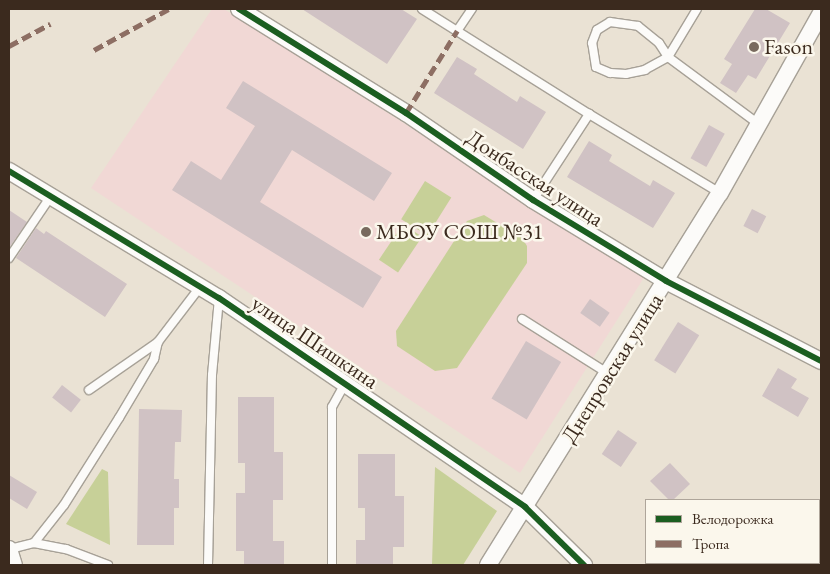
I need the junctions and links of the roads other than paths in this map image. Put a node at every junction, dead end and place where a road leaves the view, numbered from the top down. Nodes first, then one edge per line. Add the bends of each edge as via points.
1 (422, 9) edge
2 (472, 9) edge
3 (697, 9) edge
4 (248, 11) edge
5 (821, 13) edge
6 (457, 31) junction
7 (668, 57) junction
8 (589, 114) junction
9 (760, 124) junction
10 (9, 171) edge
11 (720, 193) junction
12 (51, 196) junction
13 (533, 200) junction
14 (9, 258) edge
15 (666, 281) junction
16 (200, 287) junction
17 (218, 298) junction
18 (522, 319) dead end
19 (158, 342) junction
20 (821, 361) edge
21 (609, 374) junction
22 (345, 384) junction
23 (89, 390) dead end
24 (525, 506) junction
25 (34, 543) junction
26 (11, 554) edge
27 (108, 565) edge
28 (208, 565) edge
29 (332, 565) edge
30 (488, 565) edge
31 (584, 565) edge

1 - 6 lane
2 - 6 lane
3 - 7 lane
4 - 13 street, Донбасская улица
5 - 9 street, Днепровская улица
6 - 8 lane
7 - 7 lane via 645,70 610,73 596,67 592,43 597,30 610,22 624,22 638,26 659,43
7 - 9 lane
8 - 11 lane
8 - 13 lane
9 - 11 street, Днепровская улица
10 - 12 street, улица Шишкина
11 - 15 street, Днепровская улица
12 - 14 lane
12 - 16 street, улица Шишкина
13 - 15 street, Донбасская улица
15 - 20 street, Донбасская улица
15 - 21 street, Днепровская улица
16 - 17 street, улица Шишкина
16 - 19 lane
17 - 22 street, улица Шишкина
17 - 28 lane via 212,375
18 - 21 lane
19 - 23 lane
19 - 25 lane via 154,359 119,418 64,505
21 - 24 street, Днепровская улица
22 - 24 street, улица Шишкина
22 - 29 lane via 332,406
24 - 30 street, Днепровская улица
24 - 31 street, улица Шишкина
25 - 26 lane
25 - 27 lane via 66,549

